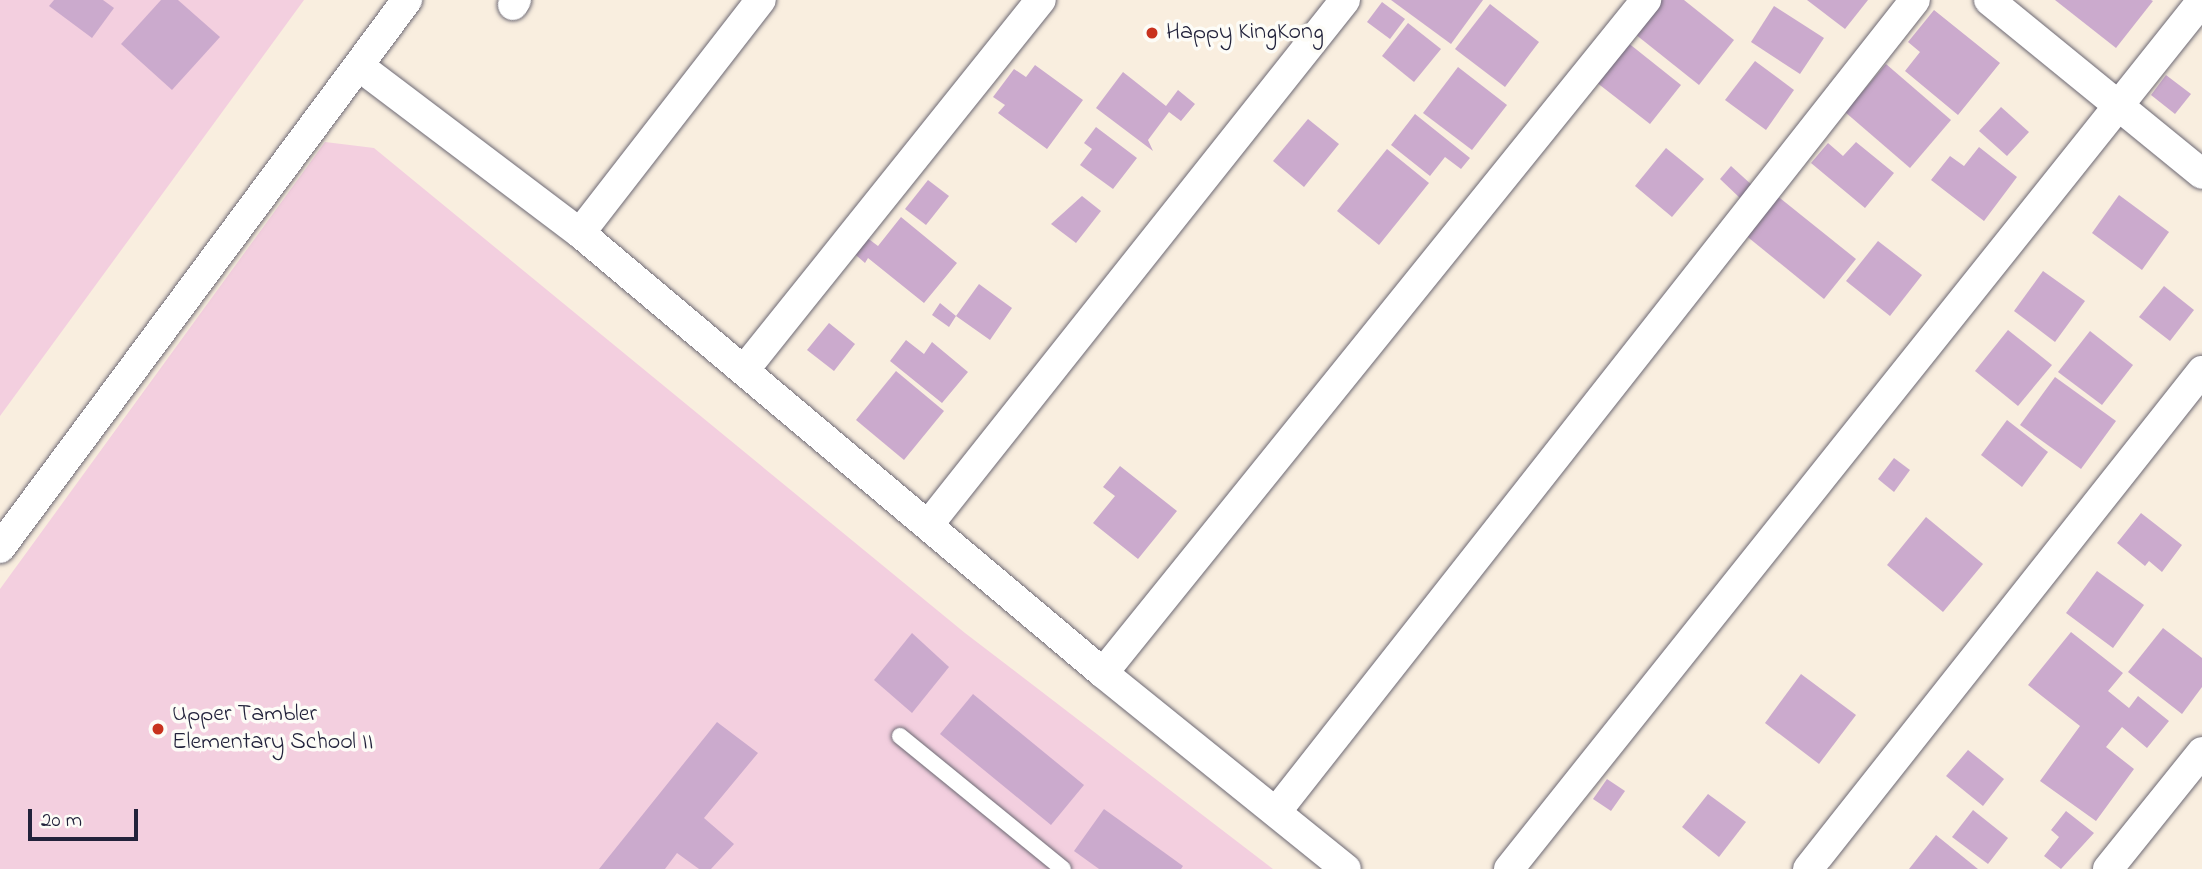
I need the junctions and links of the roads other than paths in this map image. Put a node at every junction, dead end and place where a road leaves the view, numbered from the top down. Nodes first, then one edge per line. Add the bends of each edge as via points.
1 (407, 0) edge
2 (761, 0) edge
3 (1041, 0) edge
4 (1345, 0) edge
5 (1646, 0) edge
6 (1915, 0) edge
7 (1989, 0) edge
8 (2202, 1) edge
9 (359, 66) junction
10 (2119, 105) junction
11 (2202, 174) edge
12 (580, 233) junction
13 (745, 369) junction
14 (2202, 371) edge
15 (929, 524) junction
16 (0, 548) edge
17 (1102, 673) junction
18 (900, 736) dead end
19 (2202, 752) edge
20 (1276, 812) junction
21 (1063, 869) edge
22 (1346, 869) edge
23 (1509, 869) edge
24 (1808, 869) edge
25 (2108, 869) edge

1 - 9 street
2 - 12 street
3 - 13 street
4 - 15 street
5 - 17 street
6 - 20 street
7 - 10 street
8 - 10 street
9 - 12 street
9 - 16 street
10 - 11 street
10 - 23 street
12 - 13 street
13 - 15 street
14 - 24 street
15 - 17 street
17 - 20 street
18 - 21 lane
19 - 25 street
20 - 22 street

